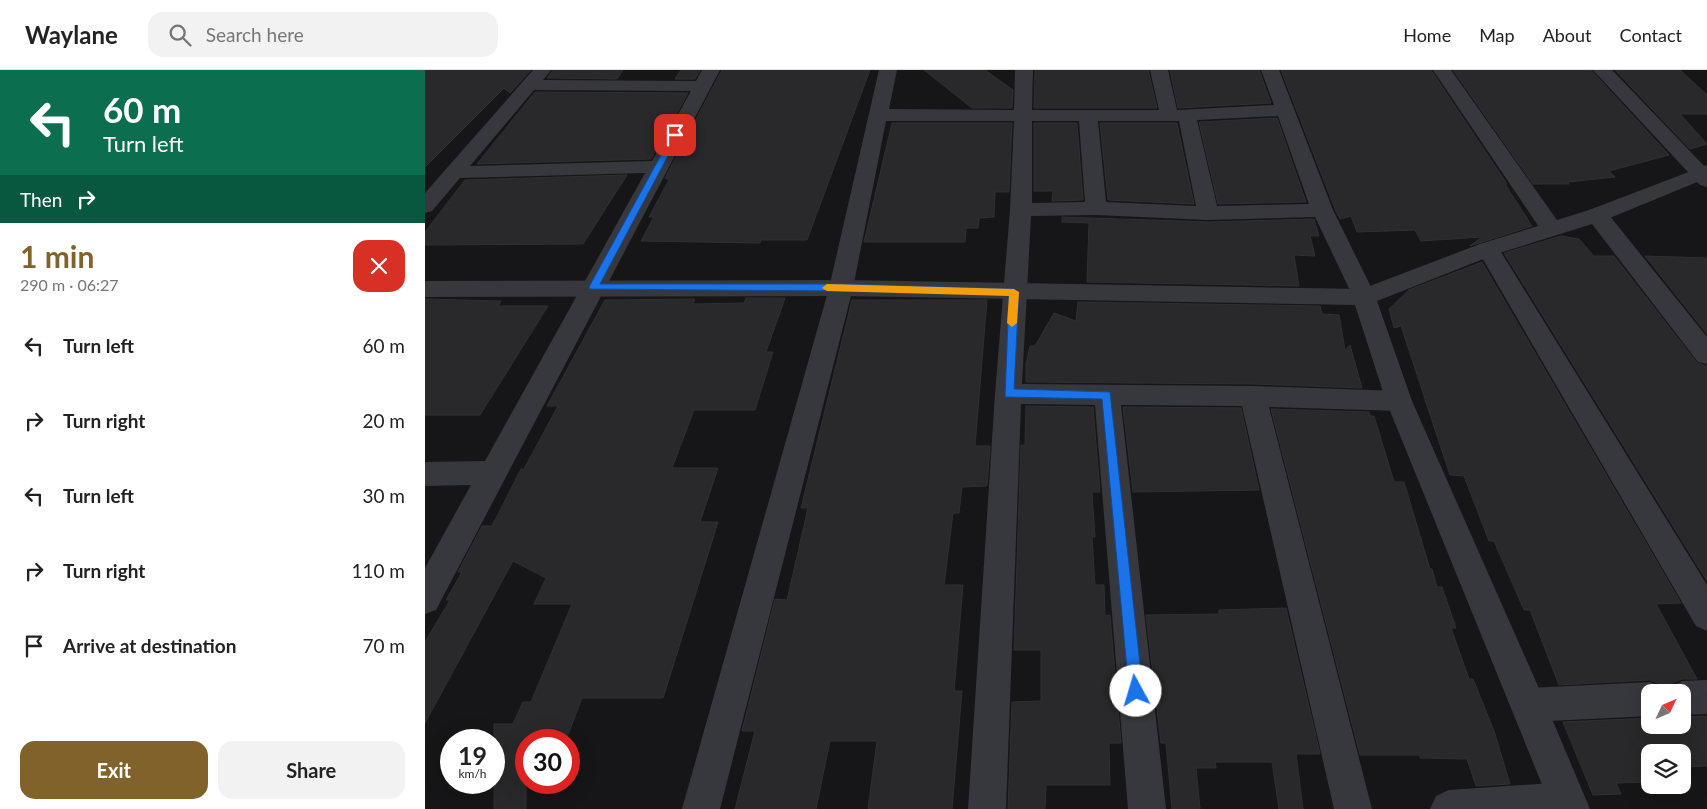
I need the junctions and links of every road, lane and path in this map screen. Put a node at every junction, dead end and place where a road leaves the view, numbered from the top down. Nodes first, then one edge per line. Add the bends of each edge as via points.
1 (542, 70) edge
2 (888, 70) edge
3 (1023, 70) edge
4 (1159, 70) edge
5 (1270, 70) edge
6 (1442, 70) edge
7 (1602, 70) edge
8 (707, 78) edge
9 (529, 85) junction
10 (1285, 110) junction
11 (877, 115) junction
12 (1178, 116) junction
13 (1023, 117) junction
14 (1088, 117) junction
15 (657, 167) junction
16 (455, 172) junction
17 (1704, 175) edge
18 (425, 206) edge
19 (1096, 208) junction
20 (1021, 210) junction
21 (1323, 210) junction
22 (1207, 213) junction
23 (1597, 215) junction
24 (1551, 228) junction
25 (1488, 249) junction
26 (594, 287) junction
27 (841, 288) junction
28 (425, 289) edge
29 (1014, 292) junction
30 (1364, 297) junction
31 (1704, 347) edge
32 (1009, 394) junction
33 (1107, 395) junction
34 (1253, 396) junction
35 (1399, 401) junction
36 (493, 473) junction
37 (425, 474) edge
38 (425, 599) edge
39 (1707, 615) edge
40 (1707, 697) edge
41 (1691, 698) edge
42 (1641, 699) edge
43 (1529, 705) junction
44 (1569, 805) edge
45 (701, 809) edge
46 (987, 809) edge
47 (1147, 809) edge
48 (1353, 809) edge
49 (1449, 809) edge

1 - 9 street
2 - 11 street
3 - 13 street
4 - 12 street
5 - 10 street
6 - 24 street
7 - 17 street
8 - 9 street
8 - 15 street
9 - 16 street
10 - 12 street
10 - 21 street
11 - 13 street
11 - 27 street
12 - 14 street
12 - 22 street
13 - 14 street
13 - 20 street
14 - 19 street
15 - 16 street
15 - 26 street
16 - 18 street
17 - 23 street
19 - 20 street
19 - 22 street
20 - 29 street
21 - 22 street
21 - 30 street
23 - 24 street
23 - 31 street
24 - 25 street
25 - 30 street
25 - 39 street
26 - 27 street
26 - 28 street
26 - 36 street
27 - 29 street
27 - 45 street
29 - 30 street
29 - 32 street
30 - 35 street
32 - 33 street
32 - 46 street
33 - 34 street
33 - 47 street
34 - 35 street
34 - 48 street
35 - 43 street
36 - 37 street
36 - 38 street
40 - 41 street
42 - 43 street
43 - 44 street
44 - 49 street

